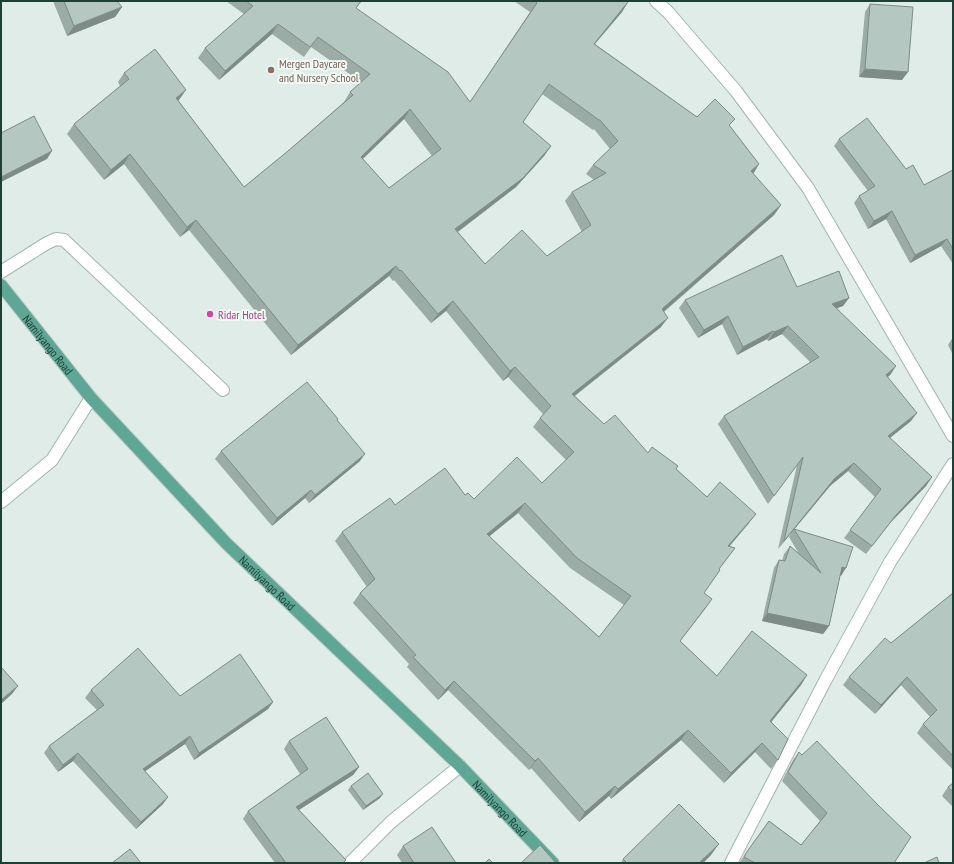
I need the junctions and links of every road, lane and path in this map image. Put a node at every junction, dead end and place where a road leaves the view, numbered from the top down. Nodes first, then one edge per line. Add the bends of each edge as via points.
1 (656, 1) edge
2 (1, 272) edge
3 (1, 285) edge
4 (223, 390) dead end
5 (91, 398) junction
6 (953, 436) edge
7 (953, 464) edge
8 (1, 502) edge
9 (460, 766) junction
10 (350, 863) edge
11 (553, 863) edge
12 (731, 863) edge

1 - 6 street via 736,91 808,188
2 - 4 street via 47,242 64,240
3 - 5 main road, Namilyango Road
5 - 8 street via 52,460
5 - 9 main road, Namilyango Road via 226,543
7 - 12 street via 890,562
9 - 10 street via 391,822
9 - 11 main road, Namilyango Road

